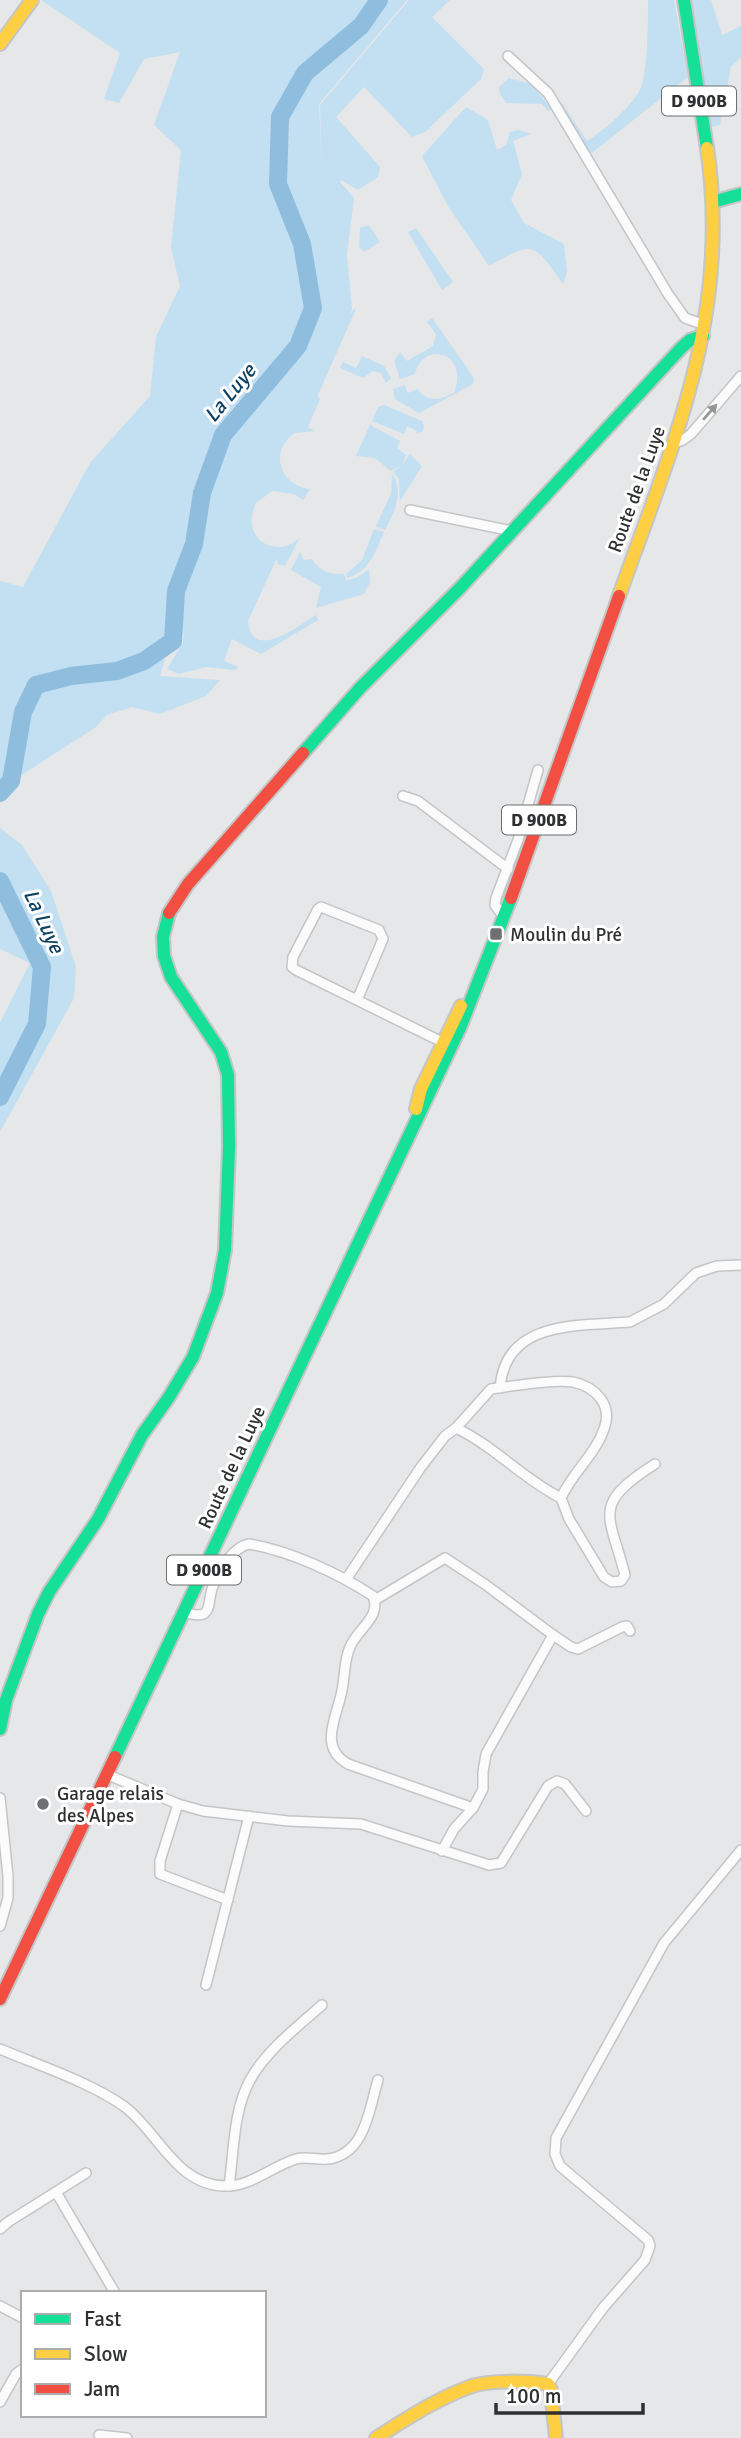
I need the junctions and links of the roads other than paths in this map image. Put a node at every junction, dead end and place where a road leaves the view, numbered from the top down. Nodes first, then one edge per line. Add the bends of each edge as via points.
1 (32, 0) edge
2 (684, 0) edge
3 (0, 44) edge
4 (508, 56) dead end
5 (741, 194) edge
6 (713, 202) junction
7 (704, 330) junction
8 (741, 376) edge
9 (674, 443) junction
10 (410, 510) dead end
11 (512, 531) junction
12 (538, 769) dead end
13 (403, 796) dead end
14 (508, 869) junction
15 (503, 916) junction
16 (357, 1000) junction
17 (447, 1044) junction
18 (741, 1265) edge
19 (500, 1388) junction
20 (456, 1428) junction
21 (655, 1464) dead end
22 (561, 1498) junction
23 (347, 1578) junction
24 (375, 1600) junction
25 (184, 1612) junction
26 (630, 1631) dead end
27 (552, 1635) junction
28 (0, 1729) edge
29 (106, 1774) junction
30 (0, 1798) edge
31 (178, 1804) junction
32 (473, 1808) junction
33 (586, 1811) dead end
34 (249, 1816) junction
35 (741, 1850) edge
36 (442, 1851) junction
37 (228, 1900) junction
38 (0, 1926) edge
39 (206, 1985) dead end
40 (0, 1999) edge
41 (322, 2005) dead end
42 (0, 2049) edge
43 (378, 2080) dead end
44 (86, 2173) dead end
45 (229, 2186) junction
46 (55, 2192) junction
47 (4, 2219) edge
48 (0, 2230) edge
49 (113, 2291) edge
50 (0, 2306) edge
51 (21, 2317) edge
52 (21, 2370) edge
53 (548, 2384) junction
54 (0, 2402) edge
55 (99, 2435) dead end
56 (127, 2438) edge
57 (376, 2438) edge
58 (556, 2438) edge

1 - 3 main road
2 - 6 main road, Route de la Luye / D 900B
4 - 7 street via 548,93 685,318
5 - 6 main road
6 - 7 main road, Route de la Luye / D 900B via 712,269
7 - 9 main road, Route de la Luye / D 900B
7 - 11 main road via 682,347
9 -> 8 street via 691,434
9 - 15 main road, Route de la Luye / D 900B
10 - 11 street
11 - 28 main road via 360,688 188,884 169,913 163,936 171,978 221,1052 228,1075 225,1250 217,1293 192,1357 38,1614
12 - 14 street
13 - 14 street via 418,801
14 - 15 street via 495,905
15 - 17 main road, Route de la Luye / D 900B
16 - 16 street via 296,970 291,963 321,907 382,933
16 - 17 street
17 - 25 main road, Route de la Luye / D 900B via 407,1140
18 - 19 street via 696,1273 664,1304 639,1319 535,1334 509,1356
19 - 20 street via 491,1389
19 - 22 street via 570,1382 599,1395 606,1406 597,1444
20 - 22 street
20 - 23 street via 421,1467
21 - 22 street via 616,1494 609,1513 625,1575 621,1581 604,1577
23 - 24 street
23 - 25 street via 257,1545 241,1545 215,1581 209,1608 197,1615
24 - 27 street via 445,1558
24 - 32 street via 375,1611 347,1654 331,1743 340,1759 348,1763
25 - 29 main road, Route de la Luye / D 900B
26 - 27 street via 622,1627 578,1649
27 - 32 street via 486,1754 483,1789
29 - 31 street
29 - 40 main road, Route de la Luye / D 900B
30 - 38 street via 8,1876
31 - 34 street
31 - 37 street via 160,1874
32 - 36 street
33 - 36 street via 565,1784 557,1781 548,1786 500,1863 489,1865
34 - 36 street via 361,1824
34 - 37 street
35 - 53 street via 660,1948 556,2137 560,2166 650,2246 645,2260 603,2308
37 - 39 street
41 - 45 street via 281,2042 250,2080 239,2114
42 - 45 street via 103,2094 128,2110 180,2168 200,2180
43 - 45 street via 354,2148 330,2159 297,2158
44 - 46 street
46 - 47 street
46 - 49 street
47 - 48 street
50 - 51 street
52 - 54 street
53 - 57 main road via 473,2386 413,2414
53 - 58 main road
55 - 56 street

